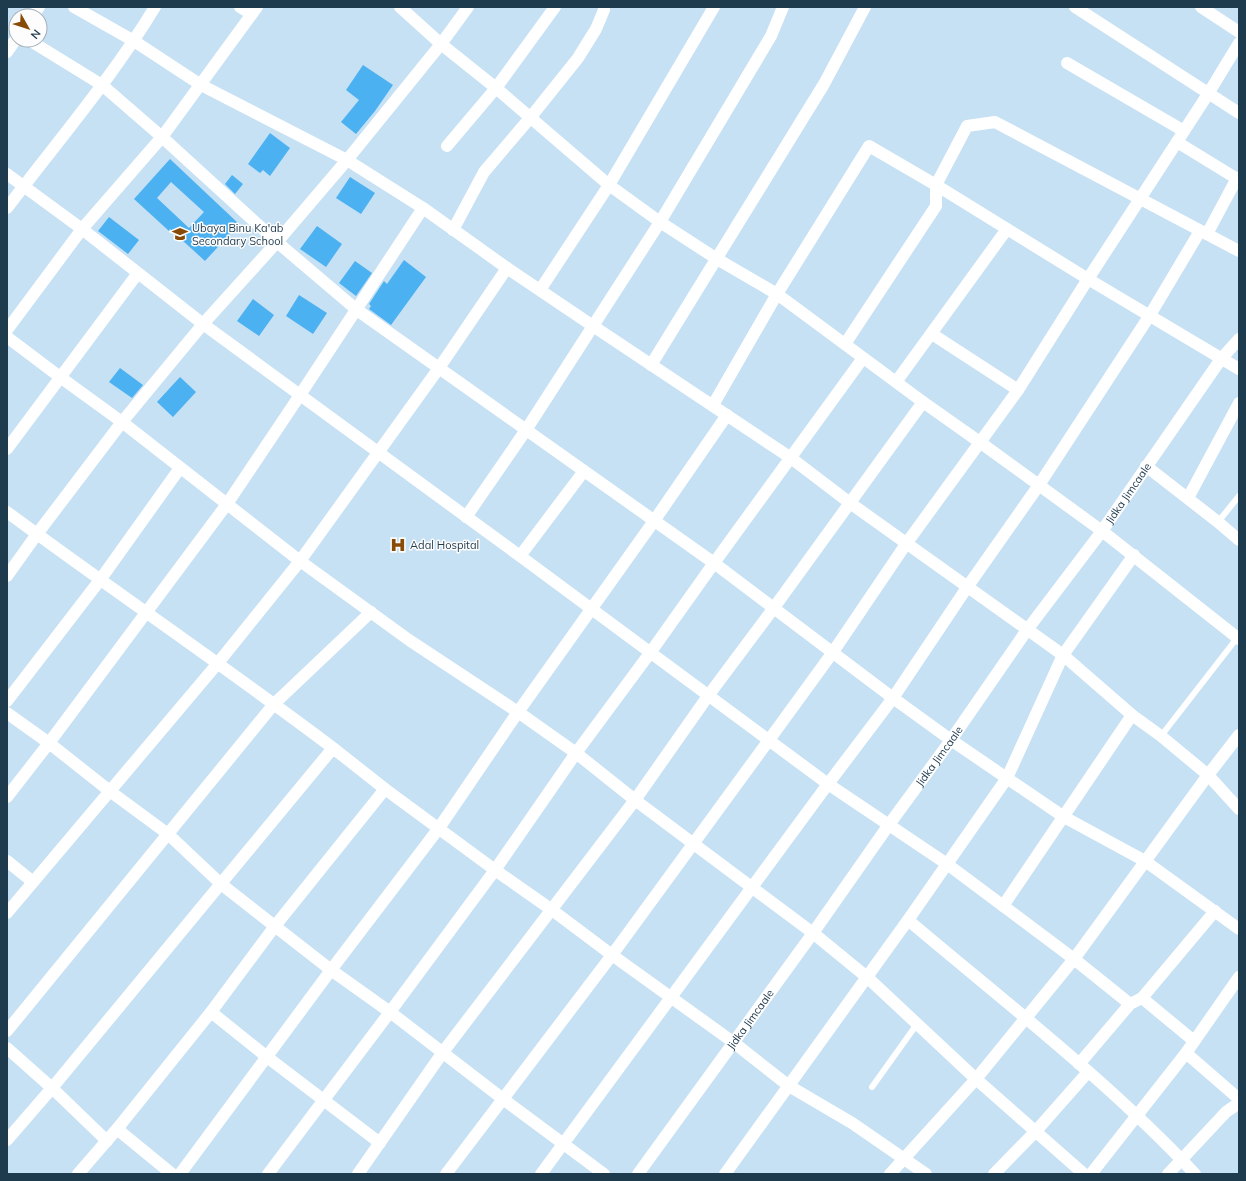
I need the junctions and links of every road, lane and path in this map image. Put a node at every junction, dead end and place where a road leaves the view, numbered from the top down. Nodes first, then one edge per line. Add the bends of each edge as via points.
1 (74, 7) edge
2 (155, 7) edge
3 (240, 7) edge
4 (400, 7) edge
5 (468, 7) edge
6 (555, 7) edge
7 (604, 7) edge
8 (714, 7) edge
9 (783, 7) edge
10 (865, 7) edge
11 (1076, 7) edge
12 (1201, 7) edge
13 (254, 11) edge
14 (1239, 32) edge
15 (134, 41) junction
16 (1239, 43) edge
17 (441, 44) junction
18 (42, 48) edge
19 (1067, 63) dead end
20 (102, 85) junction
21 (201, 85) junction
22 (496, 88) junction
23 (1208, 94) junction
24 (1239, 113) edge
25 (530, 118) junction
26 (1184, 130) junction
27 (162, 137) junction
28 (1177, 142) junction
29 (447, 146) dead end
30 (347, 160) junction
31 (7, 174) edge
32 (1238, 179) edge
33 (609, 185) junction
34 (936, 185) junction
35 (24, 186) junction
36 (1141, 198) junction
37 (7, 208) edge
38 (423, 208) junction
39 (660, 222) junction
40 (82, 229) junction
41 (1007, 229) junction
42 (453, 230) junction
43 (1203, 233) junction
44 (277, 242) junction
45 (1239, 251) edge
46 (717, 259) junction
47 (507, 268) junction
48 (138, 273) junction
49 (1088, 279) junction
50 (540, 290) junction
51 (777, 294) junction
52 (357, 310) junction
53 (1150, 315) junction
54 (203, 324) junction
55 (593, 326) junction
56 (7, 330) edge
57 (932, 334) junction
58 (7, 337) edge
59 (1239, 339) edge
60 (845, 344) junction
61 (863, 358) junction
62 (1221, 360) junction
63 (651, 364) junction
64 (439, 368) junction
65 (1239, 369) edge
66 (60, 377) junction
67 (896, 382) junction
68 (1018, 390) junction
69 (300, 395) junction
70 (923, 402) junction
71 (1239, 403) edge
72 (713, 405) junction
73 (727, 415) junction
74 (122, 422) junction
75 (526, 430) junction
76 (981, 443) junction
77 (7, 449) edge
78 (378, 453) junction
79 (791, 458) junction
80 (1146, 466) junction
81 (180, 468) junction
82 (584, 471) junction
83 (1039, 485) junction
84 (1239, 496) edge
85 (1188, 498) junction
86 (850, 503) junction
87 (227, 504) junction
88 (7, 512) edge
89 (466, 517) junction
90 (654, 521) junction
91 (1218, 522) junction
92 (1102, 530) junction
93 (37, 534) junction
94 (1239, 540) edge
95 (906, 544) junction
96 (1134, 555) junction
97 (520, 556) junction
98 (300, 561) junction
99 (714, 563) junction
100 (7, 576) edge
101 (100, 580) junction
102 (968, 586) junction
103 (591, 608) junction
104 (774, 609) junction
105 (371, 612) junction
106 (146, 613) junction
107 (1027, 630) junction
108 (1238, 639) edge
109 (833, 652) junction
110 (650, 654) junction
111 (1063, 655) junction
112 (218, 663) junction
113 (708, 696) junction
114 (893, 698) junction
115 (7, 701) edge
116 (274, 704) junction
117 (518, 712) junction
118 (7, 713) edge
119 (1132, 715) junction
120 (1239, 735) edge
121 (1161, 736) junction
122 (769, 740) junction
123 (951, 740) junction
124 (49, 743) junction
125 (333, 748) junction
126 (576, 753) junction
127 (1208, 775) junction
128 (1006, 778) junction
129 (828, 784) junction
130 (385, 789) junction
131 (111, 792) junction
132 (7, 797) edge
133 (635, 800) junction
134 (1239, 809) edge
135 (1064, 817) junction
136 (888, 826) junction
137 (439, 828) junction
138 (168, 834) junction
139 (693, 844) junction
140 (1146, 860) junction
141 (7, 861) edge
142 (947, 864) junction
143 (495, 870) junction
144 (33, 882) junction
145 (221, 884) junction
146 (752, 888) junction
147 (1003, 906) junction
148 (552, 910) junction
149 (1215, 911) junction
150 (7, 913) edge
151 (908, 920) junction
152 (275, 926) junction
153 (1239, 929) edge
154 (813, 934) junction
155 (612, 955) junction
156 (1074, 959) junction
157 (331, 970) junction
158 (1239, 977) edge
159 (868, 978) junction
160 (671, 997) junction
161 (1142, 998) junction
162 (1130, 1004) junction
163 (211, 1012) junction
164 (390, 1012) junction
165 (1026, 1019) junction
166 (917, 1024) junction
167 (7, 1032) edge
168 (1194, 1041) junction
169 (733, 1042) junction
170 (7, 1048) edge
171 (443, 1052) junction
172 (1186, 1053) junction
173 (267, 1057) junction
174 (1084, 1068) junction
175 (976, 1079) junction
176 (789, 1086) junction
177 (872, 1087) dead end
178 (52, 1088) junction
179 (503, 1099) junction
180 (1239, 1099) edge
181 (324, 1100) junction
182 (1239, 1103) edge
183 (1136, 1116) junction
184 (117, 1129) junction
185 (1036, 1131) junction
186 (7, 1140) edge
187 (107, 1141) junction
188 (380, 1143) junction
189 (563, 1144) junction
190 (905, 1159) junction
191 (1181, 1159) junction
192 (78, 1174) edge
193 (172, 1174) edge
194 (180, 1174) edge
195 (268, 1174) edge
196 (358, 1174) edge
197 (446, 1174) edge
198 (540, 1174) edge
199 (604, 1174) edge
200 (638, 1174) edge
201 (725, 1174) edge
202 (890, 1174) edge
203 (926, 1174) edge
204 (994, 1174) edge
205 (1084, 1174) edge
206 (1091, 1174) edge
207 (1168, 1174) edge
208 (1195, 1174) edge

1 - 15 street
2 - 15 street
3 - 13 street
4 - 17 street
5 - 17 street
6 - 22 street
7 - 25 street via 596,29 578,58
8 - 33 street
9 - 39 street via 771,36
10 - 46 street via 824,84
11 - 23 street
12 - 14 street
13 - 21 street
15 - 20 street
15 - 21 street
16 - 23 street
17 - 22 street
17 - 30 street
18 - 20 street
19 - 26 street
20 - 27 street
20 - 35 street
21 - 27 street
21 - 30 street
22 - 25 street
22 - 29 street
23 - 24 street
23 - 26 street
25 - 33 street
25 - 42 street via 484,172
26 - 28 street
27 - 40 street
27 - 44 street
28 - 32 street
28 - 36 street
30 - 38 street
30 - 44 street
31 - 35 street
32 - 43 street
33 - 39 street
33 - 50 street
34 - 36 street via 967,126 995,122
34 - 41 street
34 - 51 street via 870,146
34 - 60 street via 936,206
35 - 37 street
35 - 40 street
36 - 43 street
36 - 49 street
38 - 42 street
38 - 52 street
39 - 46 street
39 - 55 street
40 - 48 street
40 - 56 street
41 - 49 street
41 - 57 street
42 - 47 street
43 - 45 street
43 - 53 street
44 - 52 street
44 - 54 street
46 - 51 street
46 - 63 street
47 - 50 street
47 - 64 street
48 - 54 street
48 - 66 street
49 - 53 street
49 - 68 street
50 - 55 street
51 - 60 street
51 - 72 street
52 - 64 street
52 - 69 street
53 - 62 street
53 - 83 street
54 - 69 street
54 - 74 street
55 - 63 street
55 - 75 street
57 - 67 street
57 - 68 street
58 - 66 street
59 - 62 street, Jidka Jimcaale
60 - 61 street
61 - 67 street
61 - 79 street
62 - 65 street
62 - 80 street, Jidka Jimcaale
63 - 72 street
64 - 75 street
64 - 78 street
66 - 74 street
66 - 77 street
67 - 70 street
68 - 76 street
69 - 78 street
69 - 87 street
70 - 76 street
70 - 86 street
71 - 85 street
72 - 73 street
73 - 79 street
73 - 90 street
74 - 81 street
74 - 93 street
75 - 82 street
75 - 89 street
76 - 83 street
76 - 95 street
78 - 89 street
78 - 98 street
79 - 86 street
79 - 99 street
80 - 85 street
80 - 92 street, Jidka Jimcaale
81 - 87 street
81 - 101 street
82 - 90 street
82 - 97 street
83 - 92 street
83 - 102 street
84 - 91 lane
85 - 91 street
86 - 95 street
86 - 104 street
87 - 98 street
87 - 106 street
88 - 93 street
89 - 97 street
90 - 99 street
90 - 103 street
91 - 94 street
92 - 96 street
92 - 107 street, Jidka Jimcaale
93 - 100 street
93 - 101 street
95 - 102 street
95 - 109 street
96 - 108 street
96 - 111 street
97 - 103 street
98 - 105 street
98 - 112 street
99 - 104 street
99 - 110 street
101 - 106 street
101 - 115 street
102 - 107 street
102 - 114 street
103 - 110 street
103 - 117 street
104 - 109 street
104 - 113 street
105 - 116 street
105 - 117 street
106 - 112 street
106 - 124 street
107 - 111 street
107 - 123 street, Jidka Jimcaale
108 - 121 lane
109 - 114 street
109 - 122 street
110 - 113 street
110 - 126 street
111 - 119 street
111 - 128 street
112 - 116 street
112 - 131 street
113 - 122 street
113 - 133 street
114 - 123 street
114 - 129 street
116 - 125 street
116 - 138 street
117 - 126 street
117 - 137 street
118 - 124 street
119 - 121 street
119 - 135 street
120 - 127 street
121 - 127 street
122 - 129 street
122 - 139 street
123 - 128 street
123 - 136 street, Jidka Jimcaale
124 - 131 street
124 - 132 street
125 - 130 street
125 - 145 street
126 - 133 street
126 - 143 street
127 - 134 street
127 - 140 street
128 - 135 street
128 - 142 street
129 - 136 street
129 - 146 street
130 - 137 street
130 - 152 street
131 - 138 street
131 - 144 street
133 - 139 street
133 - 148 street
135 - 140 street
135 - 147 street
136 - 142 street
136 - 154 street, Jidka Jimcaale
137 - 143 street
137 - 157 street
138 - 145 street
138 - 167 street
139 - 146 street
139 - 155 street
140 - 149 street
140 - 156 street
141 - 144 street
142 - 147 street
142 - 151 street
143 - 148 street
143 - 164 street
144 - 150 street
145 - 152 street
145 - 178 street
146 - 154 street
146 - 160 street
147 - 156 street
148 - 155 street
148 - 171 street
149 - 153 street
149 - 161 street
151 - 159 street
151 - 165 street
152 - 157 street
152 - 163 street
154 - 159 street
154 - 169 street, Jidka Jimcaale
155 - 160 street
155 - 179 street
156 - 162 street
156 - 165 street
157 - 164 street
157 - 173 street
158 - 168 street
159 - 166 street
159 - 176 street
160 - 169 street
160 - 189 street
161 - 162 street
161 - 168 street
162 - 174 street
163 - 173 street
163 - 184 street
164 - 171 street
164 - 181 street
165 - 174 street
165 - 175 street
166 - 175 street
166 - 177 lane
168 - 172 street
169 - 176 street
169 - 200 street, Jidka Jimcaale
170 - 178 street
171 - 179 street
171 - 188 street
172 - 180 street
172 - 183 street
173 - 181 street
173 - 194 street
174 - 183 street
174 - 185 street
175 - 185 street
175 - 190 street
176 - 190 street
176 - 201 street
178 - 186 street
178 - 187 street
179 - 189 street
179 - 197 street
181 - 188 street
181 - 195 street
182 - 191 street via 1226,1112
183 - 191 street
183 - 206 street
184 - 187 street
184 - 193 street
185 - 204 street
185 - 205 street
187 - 192 street
188 - 196 street
189 - 198 street
189 - 199 street
190 - 202 street
190 - 203 street
191 - 207 street
191 - 208 street

